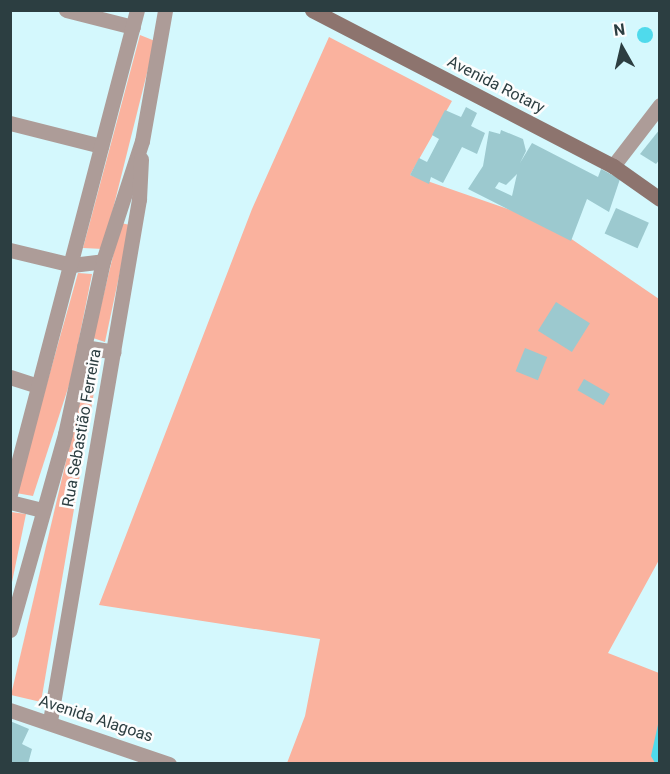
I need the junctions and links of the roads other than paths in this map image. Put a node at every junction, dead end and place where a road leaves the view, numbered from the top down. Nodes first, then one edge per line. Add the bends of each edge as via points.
1 (66, 10) edge
2 (137, 10) edge
3 (165, 10) edge
4 (312, 10) edge
5 (133, 27) junction
6 (660, 105) edge
7 (10, 123) edge
8 (142, 141) junction
9 (101, 146) junction
10 (613, 166) junction
11 (660, 199) edge
12 (10, 250) edge
13 (103, 261) junction
14 (72, 265) junction
15 (84, 347) junction
16 (114, 352) junction
17 (10, 377) edge
18 (38, 386) junction
19 (10, 494) edge
20 (10, 502) edge
21 (43, 510) junction
22 (10, 630) edge
23 (10, 711) edge
24 (50, 721) junction
25 (169, 764) edge

1 - 5 street
2 - 5 street
3 - 8 street, Rua Sebastião Ferreira
4 - 10 main road, Avenida Rotary
5 - 9 street
6 - 10 street
7 - 9 street
8 - 13 street, Rua Sebastião Ferreira
8 - 16 street, Rua Sebastião Ferreira via 140,199
9 - 14 street
10 - 11 main road, Avenida Rotary
12 - 14 street
13 - 14 street
13 - 15 street, Rua Sebastião Ferreira
14 - 18 street
15 - 16 street
15 - 21 street, Rua Sebastião Ferreira
16 - 24 street, Rua Sebastião Ferreira
17 - 18 street
18 - 19 street
20 - 21 street
21 - 22 street, Rua Sebastião Ferreira
23 - 24 street, Avenida Alagoas
24 - 25 street, Avenida Alagoas

